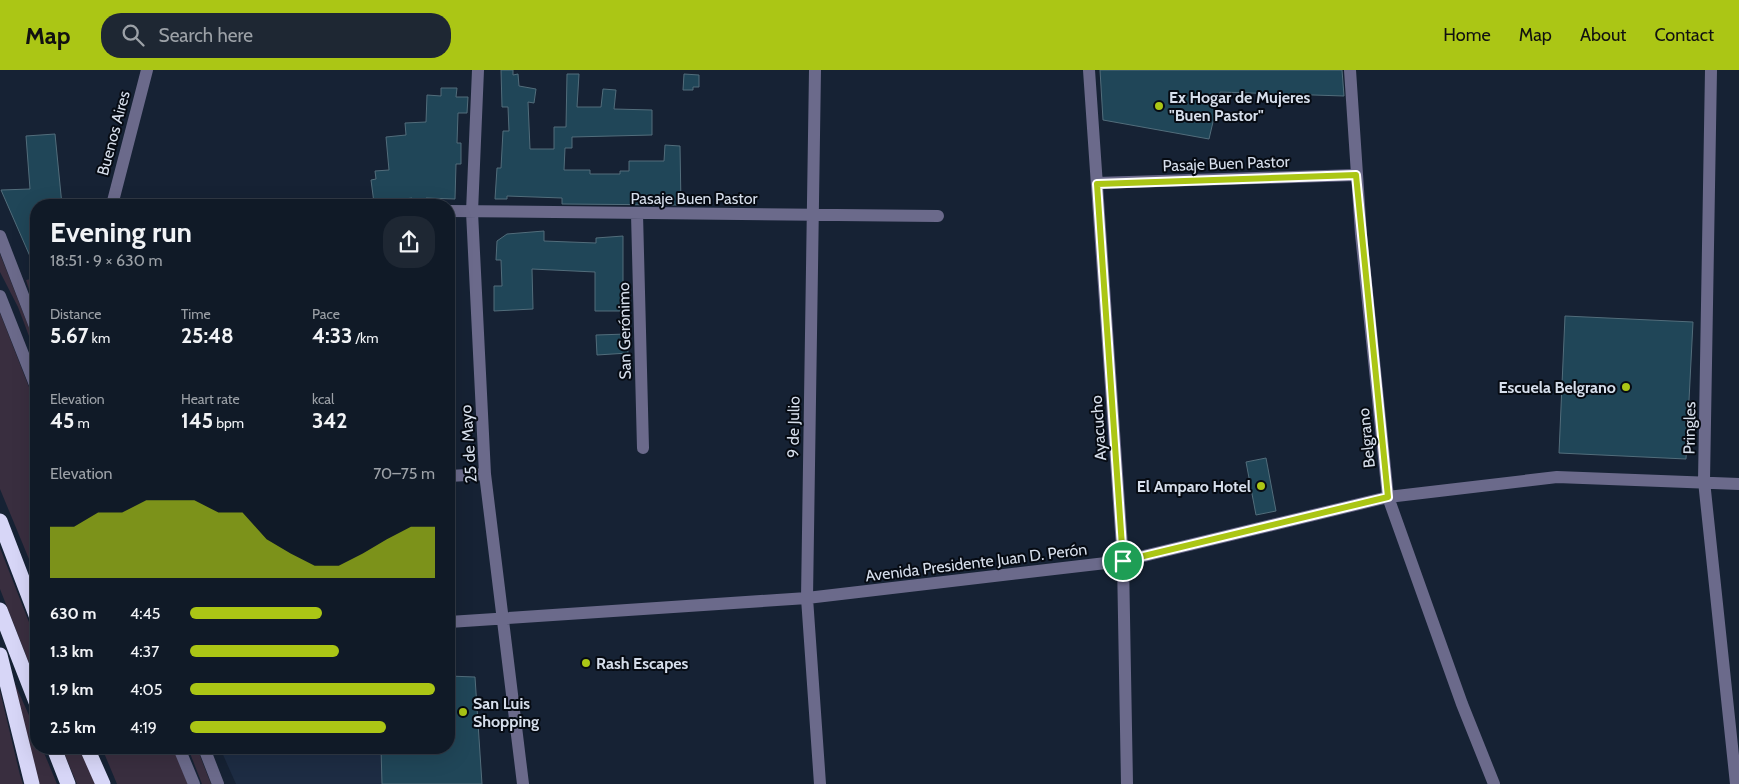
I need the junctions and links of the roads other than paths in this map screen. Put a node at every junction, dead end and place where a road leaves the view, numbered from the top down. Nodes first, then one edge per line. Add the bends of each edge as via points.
1 (147, 70) edge
2 (478, 70) edge
3 (815, 70) edge
4 (1089, 70) edge
5 (1350, 70) edge
6 (1711, 70) edge
7 (1356, 175) junction
8 (1097, 184) junction
9 (114, 199) edge
10 (455, 211) edge
11 (472, 212) junction
12 (637, 214) junction
13 (812, 215) junction
14 (938, 216) dead end
15 (0, 236) edge
16 (0, 296) edge
17 (30, 314) edge
18 (30, 357) edge
19 (643, 448) dead end
20 (485, 474) junction
21 (455, 476) edge
22 (1704, 481) junction
23 (1739, 484) edge
24 (1388, 497) junction
25 (0, 522) edge
26 (1123, 561) junction
27 (30, 583) edge
28 (807, 598) junction
29 (30, 600) edge
30 (0, 610) edge
31 (503, 620) junction
32 (455, 622) edge
33 (0, 656) edge
34 (30, 687) edge
35 (56, 754) edge
36 (90, 754) edge
37 (182, 754) edge
38 (206, 754) edge
39 (32, 784) edge
40 (68, 784) edge
41 (103, 784) edge
42 (194, 784) edge
43 (218, 784) edge
44 (523, 784) edge
45 (820, 784) edge
46 (1127, 784) edge
47 (1494, 784) edge
48 (1736, 784) edge

1 - 9 street, Buenos Aires
2 - 11 street, 25 de Mayo
3 - 13 street, 9 de Julio
4 - 8 street, Ayacucho
5 - 7 street, Belgrano
6 - 22 street, Pringles
7 - 8 street, Pasaje Buen Pastor
7 - 24 street, Belgrano
8 - 26 street, Ayacucho
10 - 11 street, Pasaje Buen Pastor
11 - 12 street, Pasaje Buen Pastor
11 - 20 street, 25 de Mayo
12 - 13 street, Pasaje Buen Pastor
12 - 19 street, San Gerónimo
13 - 14 street, Pasaje Buen Pastor
13 - 28 street, 9 de Julio
15 - 17 street
16 - 18 street
20 - 21 street
20 - 31 street, 25 de Mayo
22 - 23 street, Avenida Presidente Juan D. Perón
22 - 24 street, Avenida Presidente Juan D. Perón via 1564,477
22 - 48 street, Pringles
24 - 26 street, Avenida Presidente Juan D. Perón
24 - 47 street, Belgrano
25 - 27 highway
25 - 29 highway
26 - 28 street, Avenida Presidente Juan D. Perón
26 - 46 street, Ayacucho
28 - 31 street, Avenida Presidente Juan D. Perón
28 - 45 street, 9 de Julio
30 - 34 highway
31 - 32 street, Avenida Presidente Juan D. Perón
31 - 44 street, 25 de Mayo
33 - 39 highway
35 - 40 highway
36 - 41 highway
37 - 42 street
38 - 43 street

